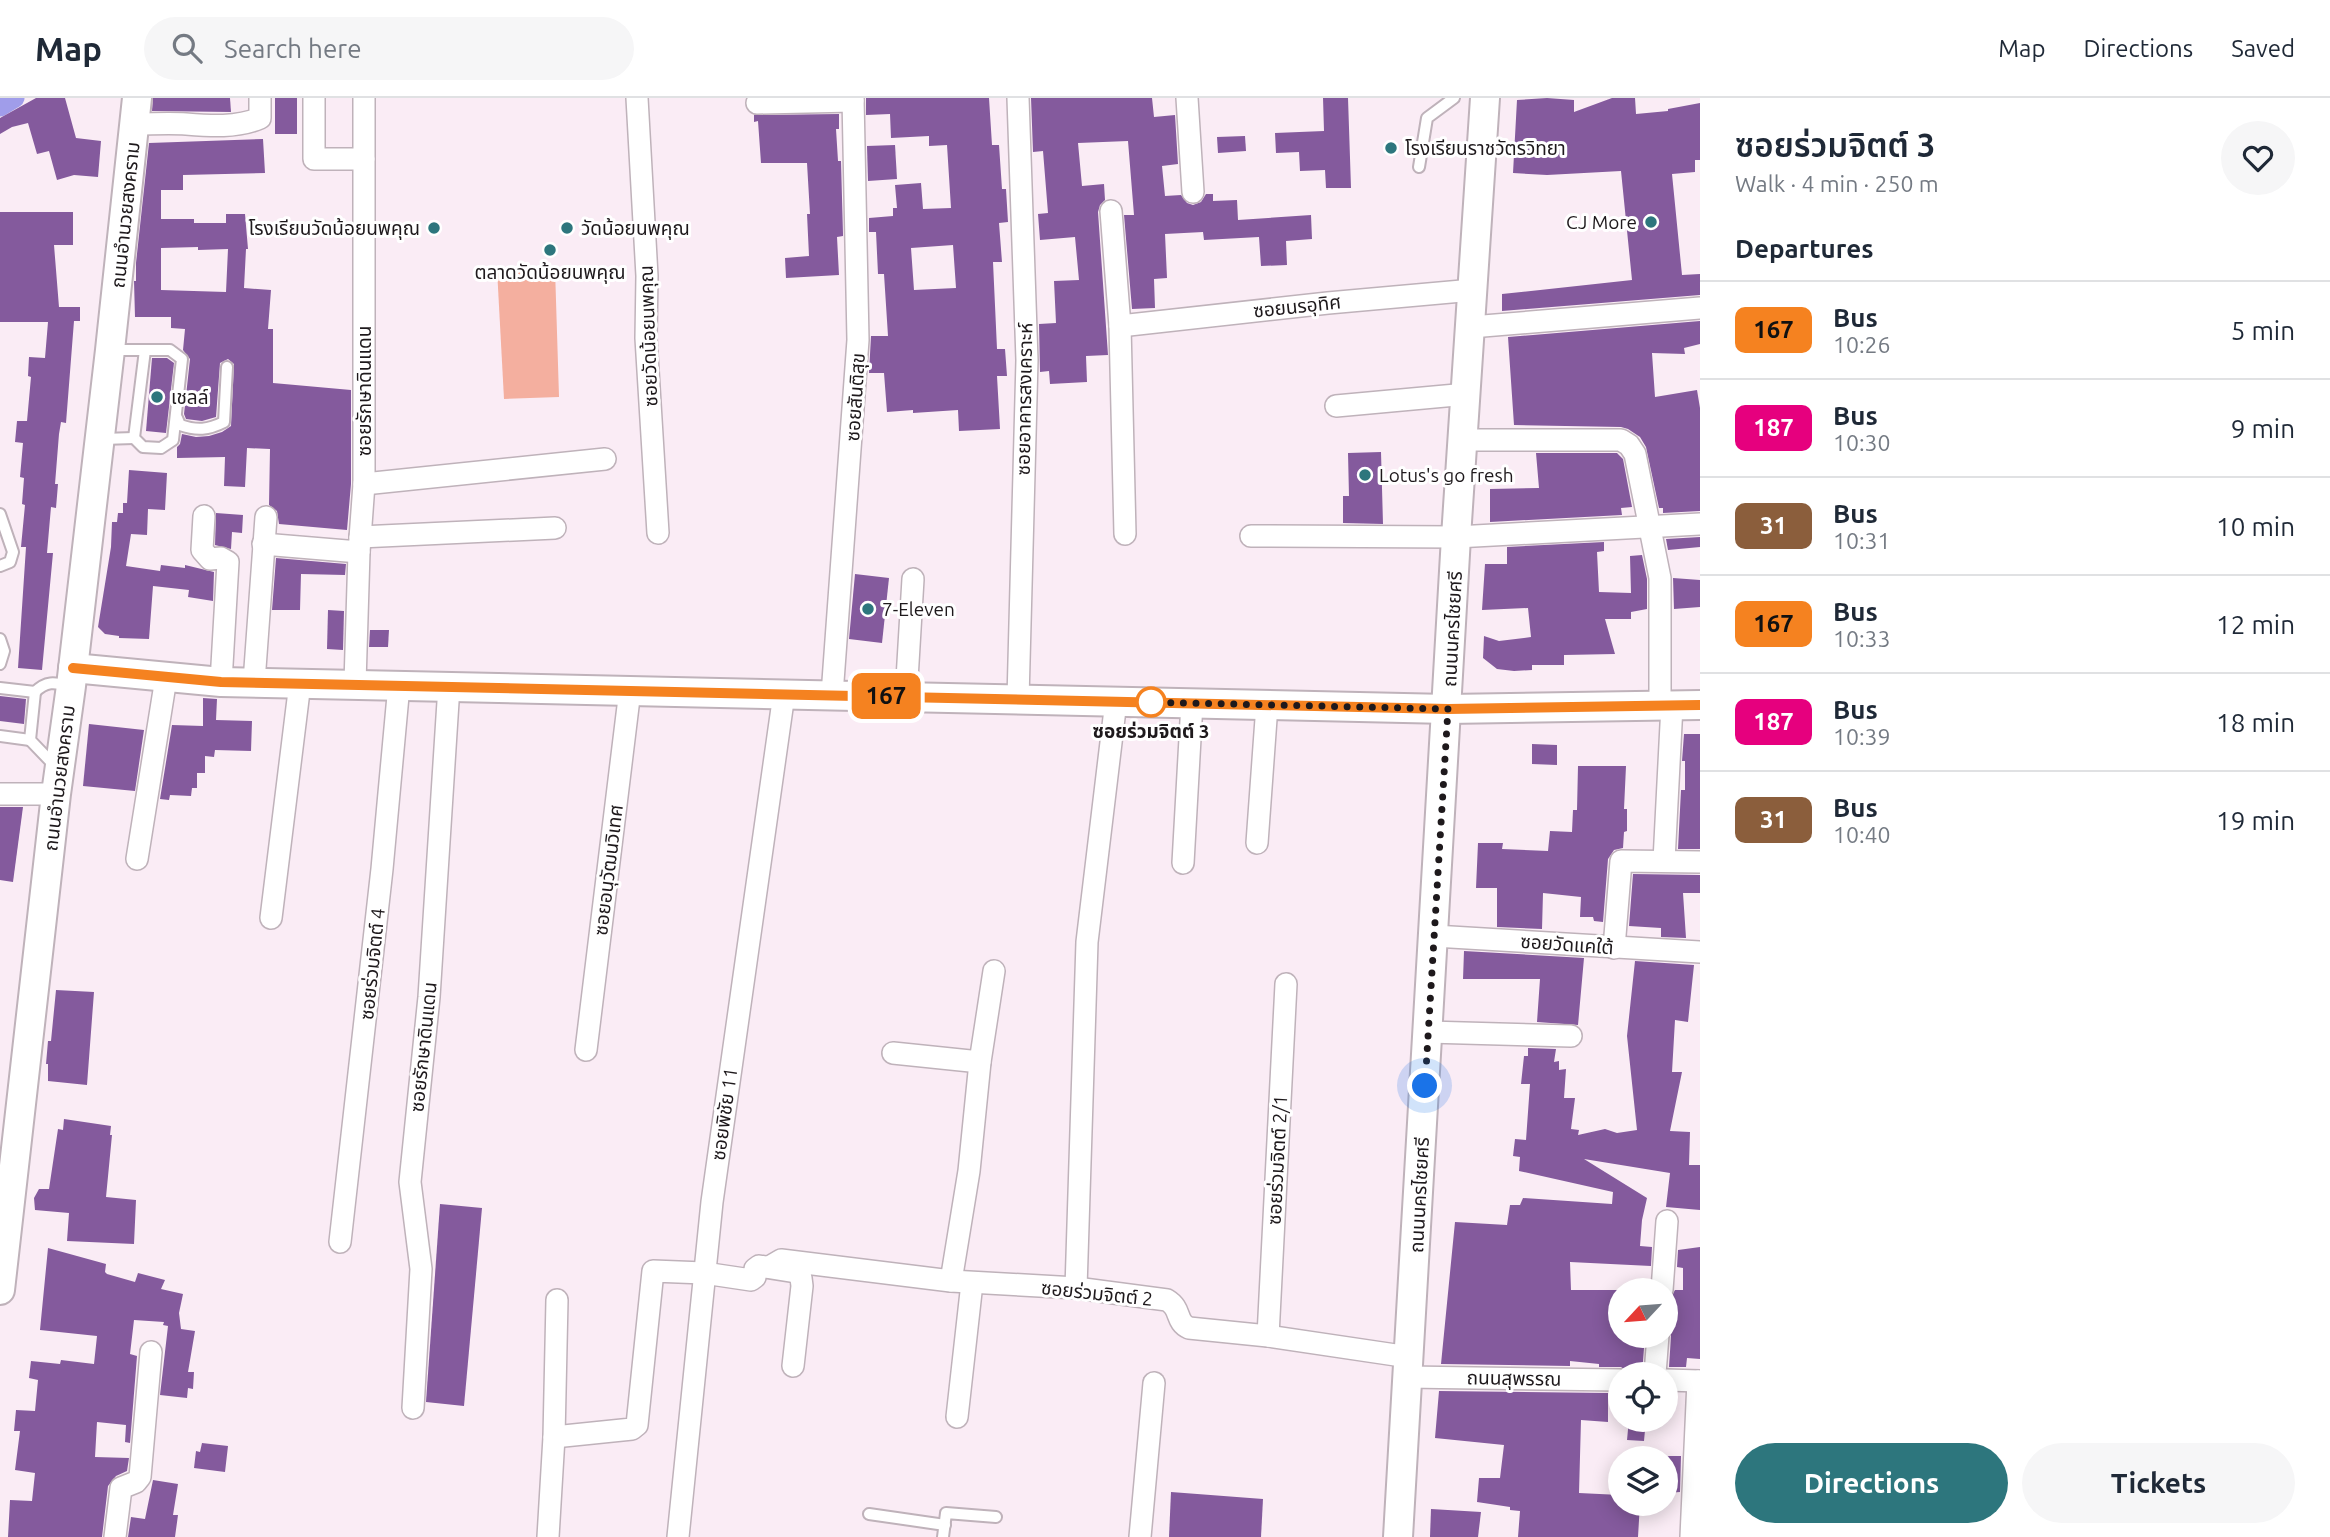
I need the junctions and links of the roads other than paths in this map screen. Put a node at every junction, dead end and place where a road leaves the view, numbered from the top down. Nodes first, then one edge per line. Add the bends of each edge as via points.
1 (260, 98) edge
2 (314, 98) edge
3 (364, 98) edge
4 (637, 98) edge
5 (1018, 98) edge
6 (1186, 98) edge
7 (1454, 98) edge
8 (1472, 98) edge
9 (1485, 98) edge
10 (1492, 98) edge
11 (853, 99) edge
12 (757, 103) dead end
13 (136, 111) edge
14 (364, 159) junction
15 (1419, 167) dead end
16 (1193, 192) dead end
17 (1111, 211) dead end
18 (1474, 290) junction
19 (1700, 308) edge
20 (1120, 326) junction
21 (1471, 327) junction
22 (110, 350) junction
23 (145, 350) junction
24 (227, 368) dead end
25 (1467, 394) junction
26 (1336, 406) dead end
27 (177, 418) junction
28 (134, 438) junction
29 (100, 439) junction
30 (1464, 440) junction
31 (605, 459) dead end
32 (364, 484) junction
33 (0, 514) edge
34 (204, 516) dead end
35 (266, 517) dead end
36 (1700, 524) edge
37 (1651, 526) junction
38 (555, 528) dead end
39 (658, 533) dead end
40 (1125, 534) dead end
41 (1251, 536) dead end
42 (1456, 537) junction
43 (263, 544) junction
44 (359, 545) junction
45 (0, 566) edge
46 (913, 579) dead end
47 (0, 639) edge
48 (0, 664) edge
49 (72, 677) junction
50 (166, 678) junction
51 (221, 682) junction
52 (254, 682) junction
53 (300, 683) junction
54 (355, 683) junction
55 (398, 685) junction
56 (449, 686) junction
57 (0, 688) edge
58 (630, 690) junction
59 (35, 692) junction
60 (785, 694) junction
61 (832, 695) junction
62 (906, 696) junction
63 (1018, 699) junction
64 (1116, 701) junction
65 (1192, 703) junction
66 (1267, 705) junction
67 (1700, 705) edge
68 (1666, 706) junction
69 (1448, 709) junction
70 (0, 736) edge
71 (30, 740) junction
72 (58, 782) junction
73 (0, 794) edge
74 (1257, 843) dead end
75 (136, 859) dead end
76 (1664, 861) junction
77 (1700, 862) edge
78 (1183, 863) dead end
79 (271, 918) dead end
80 (1434, 936) junction
81 (1614, 948) junction
82 (1700, 953) edge
83 (994, 971) dead end
84 (1286, 984) dead end
85 (1428, 1032) junction
86 (1571, 1036) dead end
87 (586, 1050) dead end
88 (893, 1053) dead end
89 (980, 1062) junction
90 (1667, 1221) dead end
91 (340, 1242) dead end
92 (769, 1267) junction
93 (704, 1273) junction
94 (1663, 1278) edge
95 (962, 1282) junction
96 (1076, 1288) junction
97 (0, 1290) edge
98 (557, 1300) dead end
99 (1268, 1336) junction
100 (151, 1352) dead end
101 (793, 1366) dead end
102 (1408, 1367) junction
103 (1608, 1379) edge
104 (1678, 1380) edge
105 (1699, 1381) edge
106 (1154, 1383) dead end
107 (413, 1408) dead end
108 (957, 1417) dead end
109 (554, 1437) junction
110 (869, 1514) dead end
111 (996, 1517) dead end
112 (945, 1525) junction
113 (115, 1537) edge
114 (548, 1537) edge
115 (678, 1537) edge
116 (943, 1537) edge
117 (1140, 1537) edge
118 (1398, 1537) edge
119 (1691, 1537) edge

1 - 13 street via 260,118 226,126 184,124
2 - 14 street via 314,159
3 - 14 street, ซอยรักษาดินแดน
4 - 39 street, ซอยวัดน้อยนพคุณ
5 - 63 street, ซอยอาคารสงเคราะห์ via 1027,360
6 - 16 street
7 - 15 lane via 1427,117
8 - 9 lane
9 - 10 street
9 - 18 street, ถนนนครไชยศรี
11 - 12 street
11 - 61 street, ซอยสันติสุข via 858,340
13 - 22 street, ถนนอำนวยสงคราม
14 - 32 street, ซอยรักษาดินแดน
17 - 20 street
18 - 20 street, ซอยนรอุทิศ
18 - 21 street, ถนนนครไชยศรี
19 - 21 street
20 - 40 street
21 - 25 street, ถนนนครไชยศรี
22 - 23 lane
22 - 29 street, ถนนอำนวยสงคราม
23 - 27 lane via 170,350 182,359
23 - 28 lane
24 - 27 lane via 224,422 212,429 193,430 180,425
25 - 26 street
25 - 30 street, ถนนนครไชยศรี
27 - 28 lane via 173,440 161,448 143,447
28 - 29 lane
29 - 49 street, ถนนอำนวยสงคราม
30 - 37 street via 1621,440 1635,454
30 - 42 street, ถนนนครไชยศรี
31 - 32 street
32 - 44 street, ซอยรักษาดินแดน
33 - 45 lane via 13,552 9,562
34 - 51 street via 202,550 210,559 228,562
35 - 43 street
36 - 37 street
37 - 42 street
37 - 68 street via 1660,578
38 - 44 street
41 - 42 street
42 - 69 street, ถนนนครไชยศรี
43 - 44 street
43 - 52 street
44 - 54 street, ซอยรักษาดินแดน
46 - 62 street
47 - 48 lane via 4,651
49 - 50 street
49 - 59 lane
49 - 72 street, ถนนอำนวยสงคราม
50 - 51 street
50 - 75 street
51 - 52 street
52 - 53 street
53 - 54 street
53 - 79 street
54 - 55 street
55 - 56 street
55 - 91 street, ซอยร่วมจิตต์ 4
56 - 58 street
56 - 107 street, ซอยรักษาดินแดน via 429,996 410,1182 421,1269
57 - 59 lane
58 - 60 street
58 - 87 street, ซอยอนุวัฒนวิเทศ
59 - 71 lane
60 - 61 street
60 - 93 street, ซอยพิชัย 11
61 - 62 street
62 - 63 street
63 - 64 street
64 - 65 street
64 - 96 street via 1087,942
65 - 66 street
65 - 78 street
66 - 69 street
66 - 74 street
67 - 68 street
68 - 69 street
68 - 76 street
69 - 80 street, ถนนนครไชยศรี
70 - 71 lane
71 - 72 lane
72 - 73 street
72 - 97 street, ถนนอำนวยสงคราม
76 - 77 street
76 - 81 street via 1624,859 1620,863
80 - 81 street, ซอยวัดแคใต้
80 - 85 street, ถนนนครไชยศรี
81 - 82 street, ซอยวัดแคใต้
83 - 89 street
84 - 99 street, ซอยร่วมจิตต์ 2/1
85 - 86 street
85 - 102 street, ถนนนครไชยศรี
88 - 89 street
89 - 95 street
90 - 94 street
92 - 93 street, ซอยร่วมจิตต์ 2 via 755,1269 751,1280
92 - 95 street, ซอยร่วมจิตต์ 2 via 781,1260
92 - 101 street via 796,1272 801,1278
93 - 109 street via 653,1271 637,1424 632,1429
93 - 115 street, ซอยพิชัย 11
95 - 96 street, ซอยร่วมจิตต์ 2
95 - 108 street
96 - 99 street, ซอยร่วมจิตต์ 2 via 1167,1300 1189,1328
98 - 109 street
99 - 102 street, ซอยร่วมจิตต์ 2
100 - 113 street via 140,1477 121,1488
102 - 103 street, ถนนสุพรรณ
102 - 118 street, ถนนนครไชยศรี
104 - 105 street
105 - 119 street
106 - 117 street
109 - 114 street
110 - 112 lane
111 - 112 lane via 946,1513
112 - 116 lane

